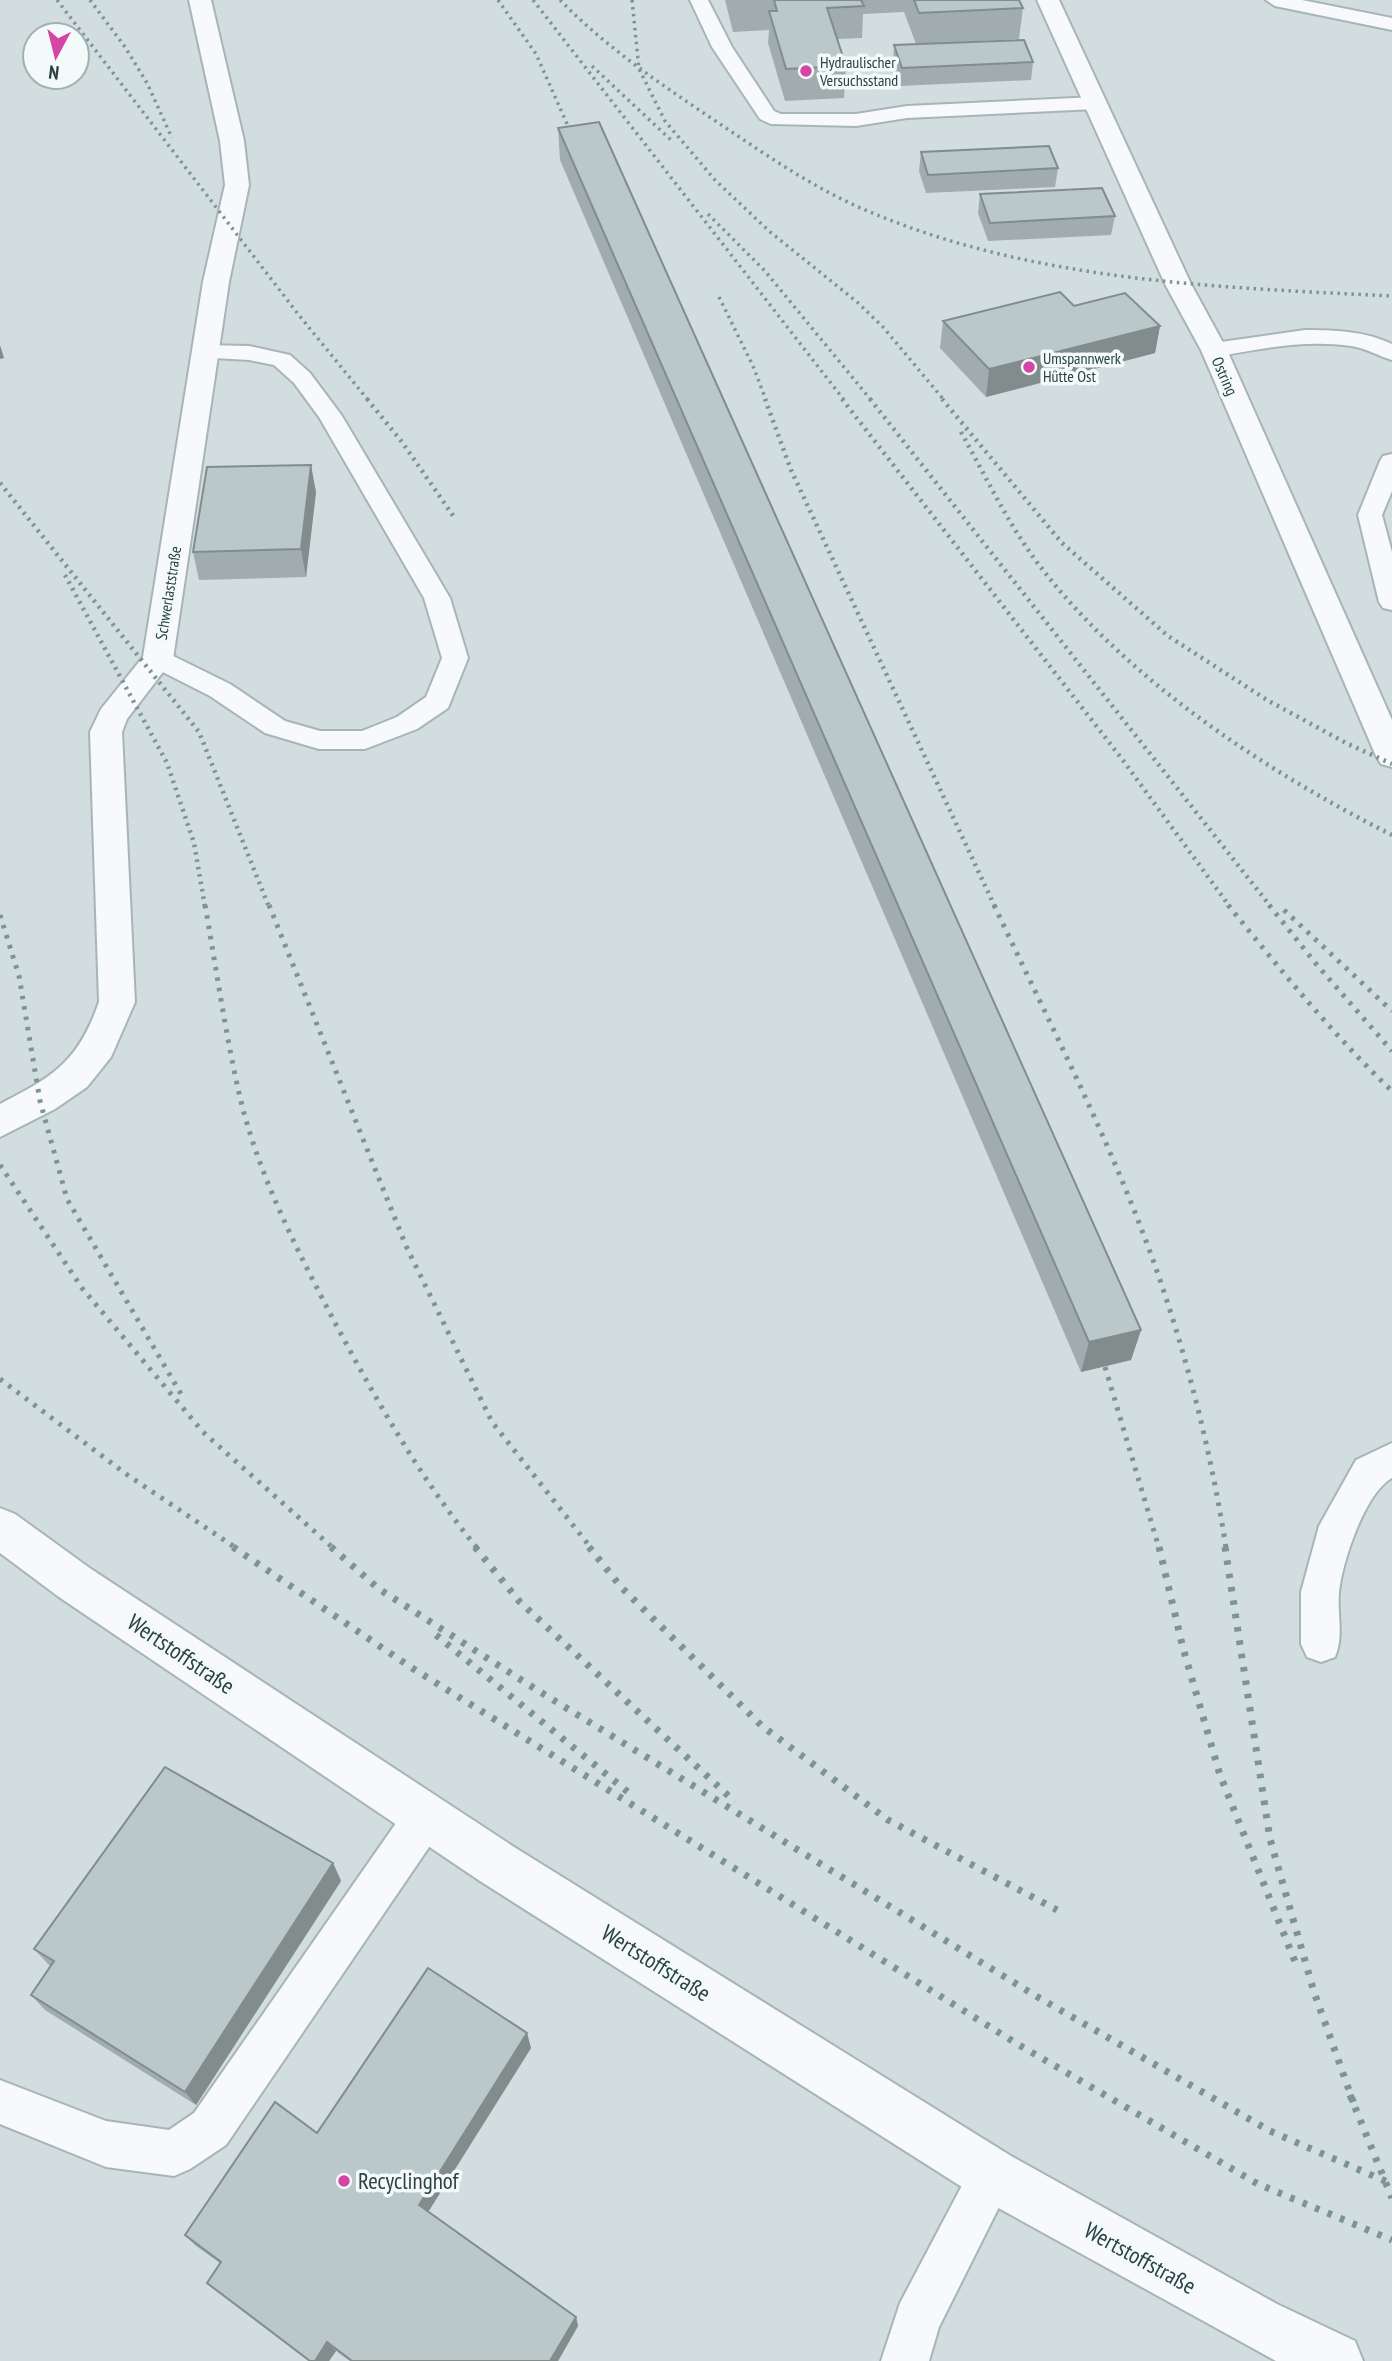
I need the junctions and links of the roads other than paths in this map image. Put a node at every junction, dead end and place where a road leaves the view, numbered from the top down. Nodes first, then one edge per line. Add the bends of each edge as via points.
1 (200, 0) edge
2 (699, 0) edge
3 (1048, 0) edge
4 (1275, 0) edge
5 (1392, 24) edge
6 (1096, 103) junction
7 (1214, 350) junction
8 (205, 352) junction
9 (1392, 353) edge
10 (1392, 461) edge
11 (1392, 603) edge
12 (158, 659) junction
13 (1392, 756) edge
14 (0, 1122) edge
15 (1392, 1460) edge
16 (0, 1528) edge
17 (1321, 1644) dead end
18 (425, 1816) junction
19 (0, 2102) edge
20 (992, 2175) junction
21 (905, 2361) edge
22 (1335, 2361) edge

1 - 8 street, Schwerlaststraße via 232,141 237,186
2 - 6 lane via 722,47 759,104 778,120 856,120
3 - 6 street, Ostring
4 - 5 lane
6 - 7 street, Ostring via 1178,284
7 - 9 lane via 1299,335 1376,343
7 - 13 street, Ostring
8 - 12 street, Schwerlaststraße
8 - 12 lane via 249,353 282,360 303,378 437,598 455,658 438,702 407,723 365,740 319,740 275,726 220,690
10 - 11 lane via 1370,515
12 - 14 street, Schwerlaststraße via 112,716 106,732 117,1002 108,1031 91,1062 66,1085
15 - 17 lane via 1369,1472 1338,1526 1320,1591
16 - 18 street, Wertstoffstraße
18 - 19 lane via 210,2129 174,2153 107,2144
18 - 20 street, Wertstoffstraße
20 - 21 lane via 918,2320
20 - 22 street, Wertstoffstraße

